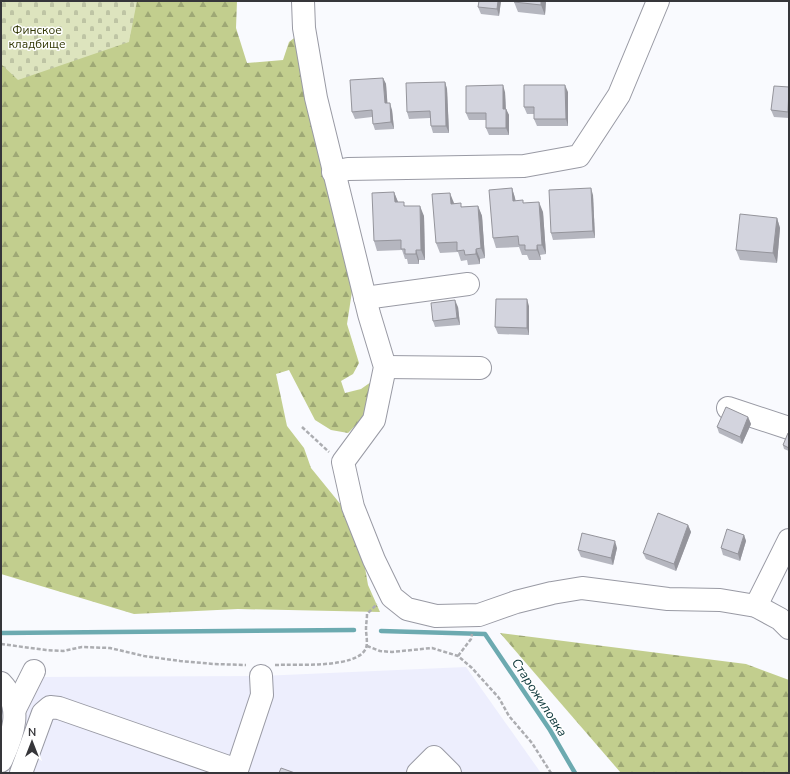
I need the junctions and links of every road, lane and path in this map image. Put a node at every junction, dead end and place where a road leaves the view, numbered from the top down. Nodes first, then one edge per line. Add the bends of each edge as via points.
1 (303, 1) edge
2 (658, 1) edge
3 (333, 172) junction
4 (468, 284) dead end
5 (367, 306) junction
6 (385, 367) junction
7 (480, 368) dead end
8 (728, 408) edge
9 (302, 427) dead end
10 (789, 428) edge
11 (343, 462) junction
12 (789, 540) edge
13 (375, 604) dead end
14 (756, 606) junction
15 (789, 628) edge
16 (471, 638) dead end
17 (1, 644) edge
18 (367, 646) junction
19 (458, 656) junction
20 (262, 669) junction
21 (34, 671) dead end
22 (1, 683) edge
23 (15, 709) junction
24 (1, 761) edge
25 (237, 772) edge
26 (21, 773) edge
27 (418, 773) edge
28 (450, 773) edge
29 (551, 773) edge

1 - 3 street via 304,28 316,98
2 - 3 street via 619,95 579,156 524,166 348,169
3 - 5 street
4 - 5 street
5 - 6 street
6 - 7 street
6 - 11 street via 374,420
8 - 10 street
9 - 11 path
11 - 14 street via 353,507 374,560 392,597 407,609 436,616 479,615 552,593 582,588 668,599 720,600
12 - 14 street
13 - 18 path via 367,614
14 - 15 street via 780,619
16 - 19 path
17 - 20 path via 63,651 82,647 110,648 180,661
18 - 19 path via 392,652 432,648
18 - 20 path via 358,657 340,663
19 - 29 path via 499,698 509,716
20 - 25 street via 262,695
21 - 23 street
22 - 23 street via 12,696
23 - 24 street via 11,738
25 - 26 street via 59,708 50,707 43,713
27 - 28 street via 434,757

